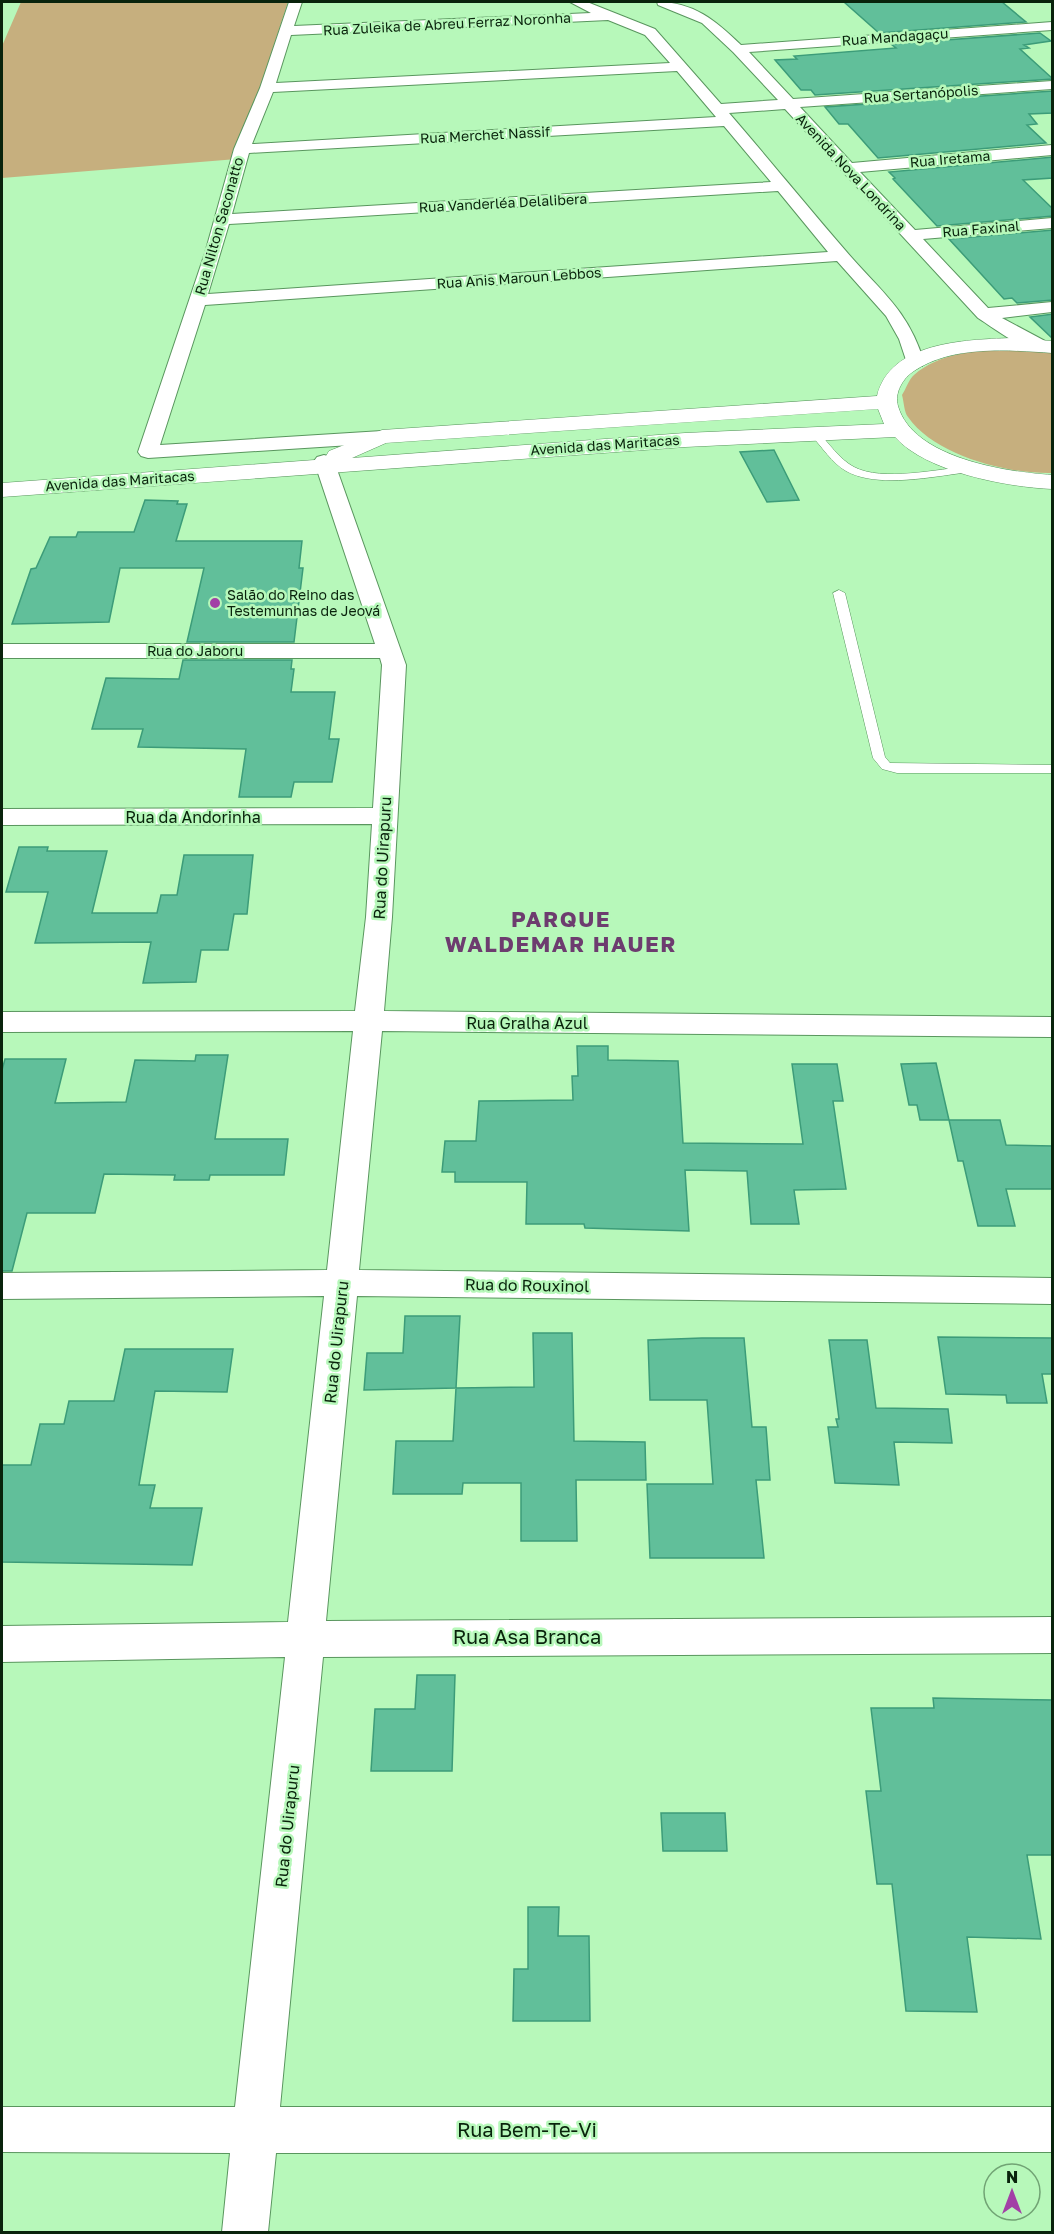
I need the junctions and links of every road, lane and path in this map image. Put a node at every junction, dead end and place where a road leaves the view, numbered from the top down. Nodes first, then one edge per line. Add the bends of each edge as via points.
1 (295, 2) edge
2 (577, 2) edge
3 (665, 2) edge
4 (693, 2) edge
5 (609, 16) junction
6 (1053, 26) edge
7 (285, 31) junction
8 (738, 49) junction
9 (681, 67) junction
10 (1053, 85) edge
11 (267, 88) junction
12 (789, 104) junction
13 (717, 109) junction
14 (728, 121) junction
15 (242, 149) junction
16 (1053, 150) edge
17 (847, 168) junction
18 (783, 186) junction
19 (223, 219) junction
20 (1053, 223) edge
21 (909, 235) junction
22 (841, 256) junction
23 (198, 300) junction
24 (1053, 307) edge
25 (984, 314) junction
26 (1046, 346) edge
27 (915, 362) junction
28 (886, 402) junction
29 (675, 417) junction
30 (900, 430) junction
31 (814, 433) junction
32 (382, 437) junction
33 (685, 440) junction
34 (148, 452) joint
35 (320, 465) junction
36 (970, 469) junction
37 (1050, 484) edge
38 (2, 490) edge
39 (839, 593) dead end
40 (2, 651) edge
41 (389, 651) junction
42 (1053, 769) edge
43 (385, 816) junction
44 (2, 817) edge
45 (369, 1021) junction
46 (2, 1022) edge
47 (1053, 1027) edge
48 (342, 1283) junction
49 (2, 1286) edge
50 (1053, 1291) edge
51 (1053, 1635) edge
52 (306, 1639) junction
53 (2, 1644) edge
54 (2, 2130) edge
55 (256, 2130) junction
56 (1053, 2130) edge
57 (246, 2232) edge

1 - 7 street, Rua Nilton Saconatto
2 - 5 street
3 - 4 street
3 - 8 street, Avenida Nova Londrina via 707,20
5 - 7 street, Rua Zuleika de Abreu Ferraz Noronha
5 - 9 street via 650,32
6 - 8 street, Rua Mandagaçu
7 - 11 street, Rua Nilton Saconatto
8 - 12 street, Avenida Nova Londrina
9 - 11 street
9 - 13 street
10 - 12 street, Rua Sertanópolis
11 - 15 street, Rua Nilton Saconatto
12 - 13 street, Rua Sertanópolis
12 - 17 street, Avenida Nova Londrina
13 - 14 street
14 - 15 street, Rua Merchet Nassif
14 - 18 street
15 - 19 street, Rua Nilton Saconatto
16 - 17 street, Rua Iretama
17 - 21 street, Avenida Nova Londrina
18 - 19 street, Rua Vanderléa Delalibera
18 - 22 street
19 - 23 street, Rua Nilton Saconatto
20 - 21 street, Rua Faxinal
21 - 25 street, Avenida Nova Londrina
22 - 23 street, Rua Anis Maroun Lebbos
22 - 27 street via 894,314
23 - 34 street, Rua Nilton Saconatto
24 - 25 street
25 - 26 street, Avenida Nova Londrina via 1012,333
26 - 27 street via 969,346
27 - 28 street via 898,374
28 - 29 street, Avenida das Maritacas
28 - 30 street
29 - 32 street, Avenida das Maritacas
29 - 33 street
30 - 31 street, Avenida das Maritacas
30 - 36 street via 928,451
31 - 33 street, Avenida das Maritacas
31 - 36 lane via 850,470 864,475 883,477
32 - 34 street, Avenida das Maritacas
32 - 35 street, Avenida das Maritacas
33 - 35 street, Avenida das Maritacas
35 - 38 street, Avenida das Maritacas
35 - 41 street, Rua do Uirapuru via 358,555
36 - 37 street
39 - 42 lane via 879,758 886,766
40 - 41 street, Rua do Jaboru
41 - 43 street, Rua do Uirapuru via 393,665
43 - 44 street, Rua da Andorinha
43 - 45 street, Rua do Uirapuru
45 - 46 street, Rua Gralha Azul
45 - 47 street, Rua Gralha Azul
45 - 48 street, Rua do Uirapuru
48 - 49 street, Rua do Rouxinol
48 - 50 street, Rua do Rouxinol
48 - 52 street, Rua do Uirapuru
51 - 52 street, Rua Asa Branca
52 - 53 street, Rua Asa Branca
52 - 55 street, Rua do Uirapuru
54 - 55 street, Rua Bem-Te-Vi
55 - 56 street, Rua Bem-Te-Vi
55 - 57 street, Rua do Uirapuru

